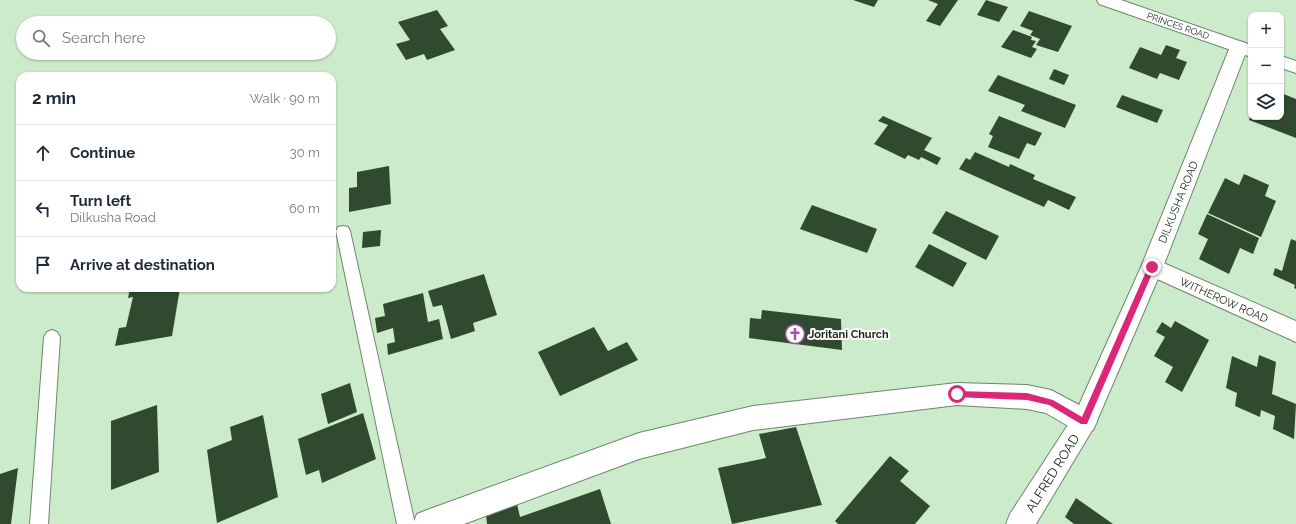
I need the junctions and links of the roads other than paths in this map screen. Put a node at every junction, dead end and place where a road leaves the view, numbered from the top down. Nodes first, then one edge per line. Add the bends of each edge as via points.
1 (1105, 0) edge
2 (1245, 49) edge
3 (1284, 63) edge
4 (1296, 67) edge
5 (343, 231) dead end
6 (1152, 267) junction
7 (1296, 332) edge
8 (52, 336) dead end
9 (1084, 422) junction
10 (39, 524) edge
11 (406, 524) edge
12 (427, 524) edge
13 (1020, 524) edge

1 - 2 street, PRINCES ROAD
2 - 6 street, DILKUSHA ROAD
3 - 4 street
5 - 11 lane
6 - 7 street, WITHEROW ROAD
6 - 9 street, DILKUSHA ROAD
8 - 10 lane
9 - 12 street via 1051,402 1027,397 957,394 753,418 639,446
9 - 13 street, ALFRED ROAD

